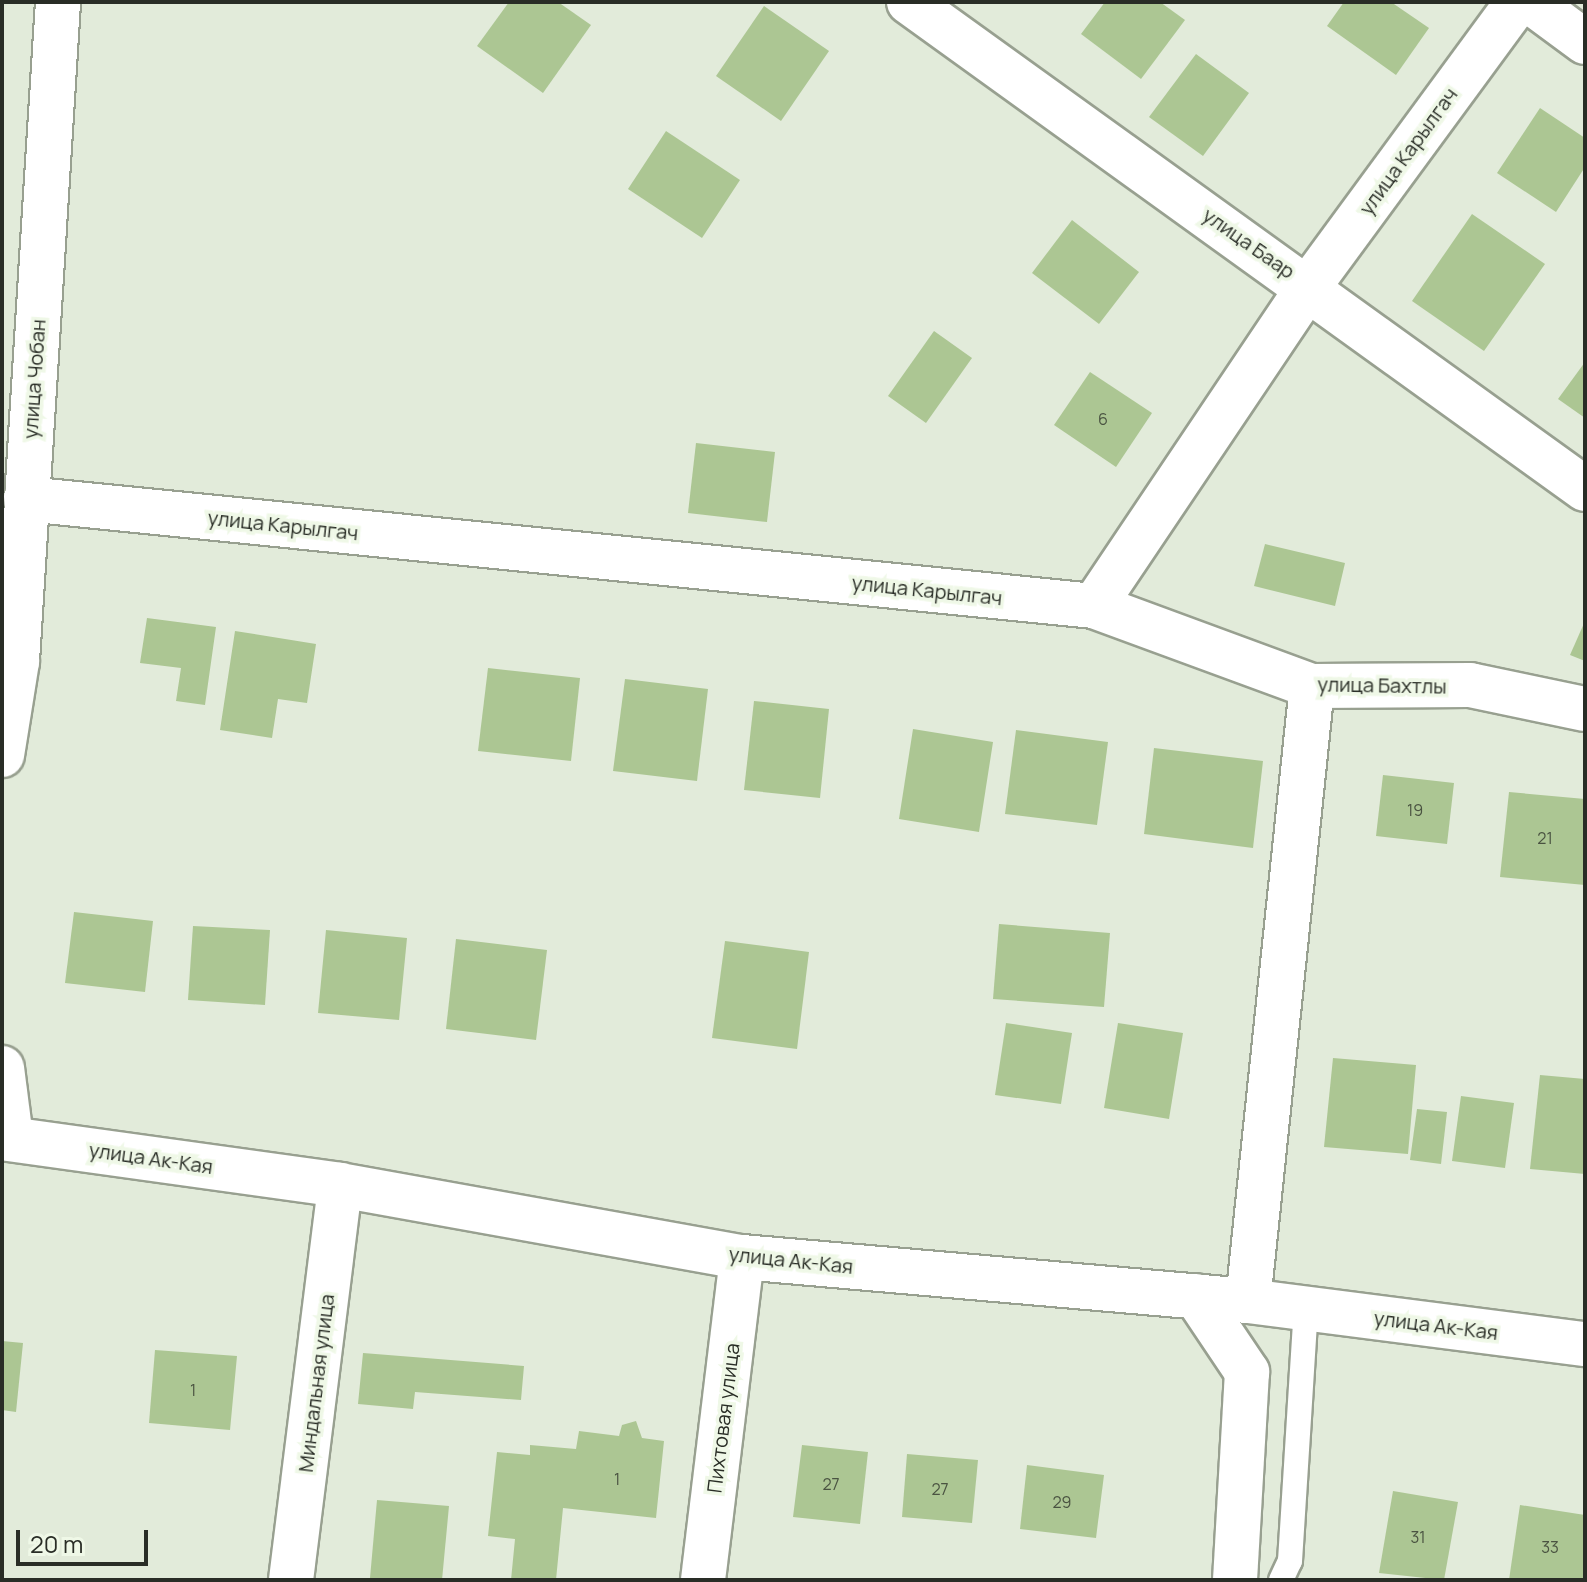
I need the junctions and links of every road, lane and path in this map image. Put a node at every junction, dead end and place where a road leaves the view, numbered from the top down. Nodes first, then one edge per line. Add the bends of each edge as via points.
1 (58, 2) edge
2 (909, 2) edge
3 (1518, 2) edge
4 (1531, 2) edge
5 (1585, 42) edge
6 (1309, 286) junction
7 (1585, 489) edge
8 (26, 499) junction
9 (1094, 606) junction
10 (10, 649) edge
11 (1312, 686) junction
12 (1585, 709) edge
13 (2, 755) edge
14 (2, 1068) edge
15 (6, 1138) edge
16 (340, 1185) junction
17 (742, 1257) junction
18 (1196, 1296) junction
19 (1248, 1301) junction
20 (1306, 1308) junction
21 (1585, 1344) edge
22 (291, 1580) edge
23 (703, 1580) edge
24 (1235, 1580) edge
25 (1281, 1580) edge

1 - 8 street, улица Чобан
2 - 6 street, улица Баар
3 - 6 street, улица Карылгач
4 - 5 street
6 - 7 street, улица Баар
6 - 9 street, улица Карылгач
8 - 9 street, улица Карылгач
8 - 10 street, улица Чобан
9 - 11 street, улица Бахтлы
10 - 13 street, улица Чобан
11 - 12 street, улица Бахтлы via 1470,685
11 - 19 street
14 - 15 street
15 - 16 street, улица Ак-Кая
16 - 17 street, улица Ак-Кая
16 - 22 street, Миндальная улица
17 - 18 street, улица Ак-Кая
17 - 23 street, Пихтовая улица
18 - 19 street, улица Ак-Кая
18 - 24 street via 1247,1372
19 - 20 street, улица Ак-Кая
20 - 21 street, улица Ак-Кая
20 - 25 lane via 1290,1561

